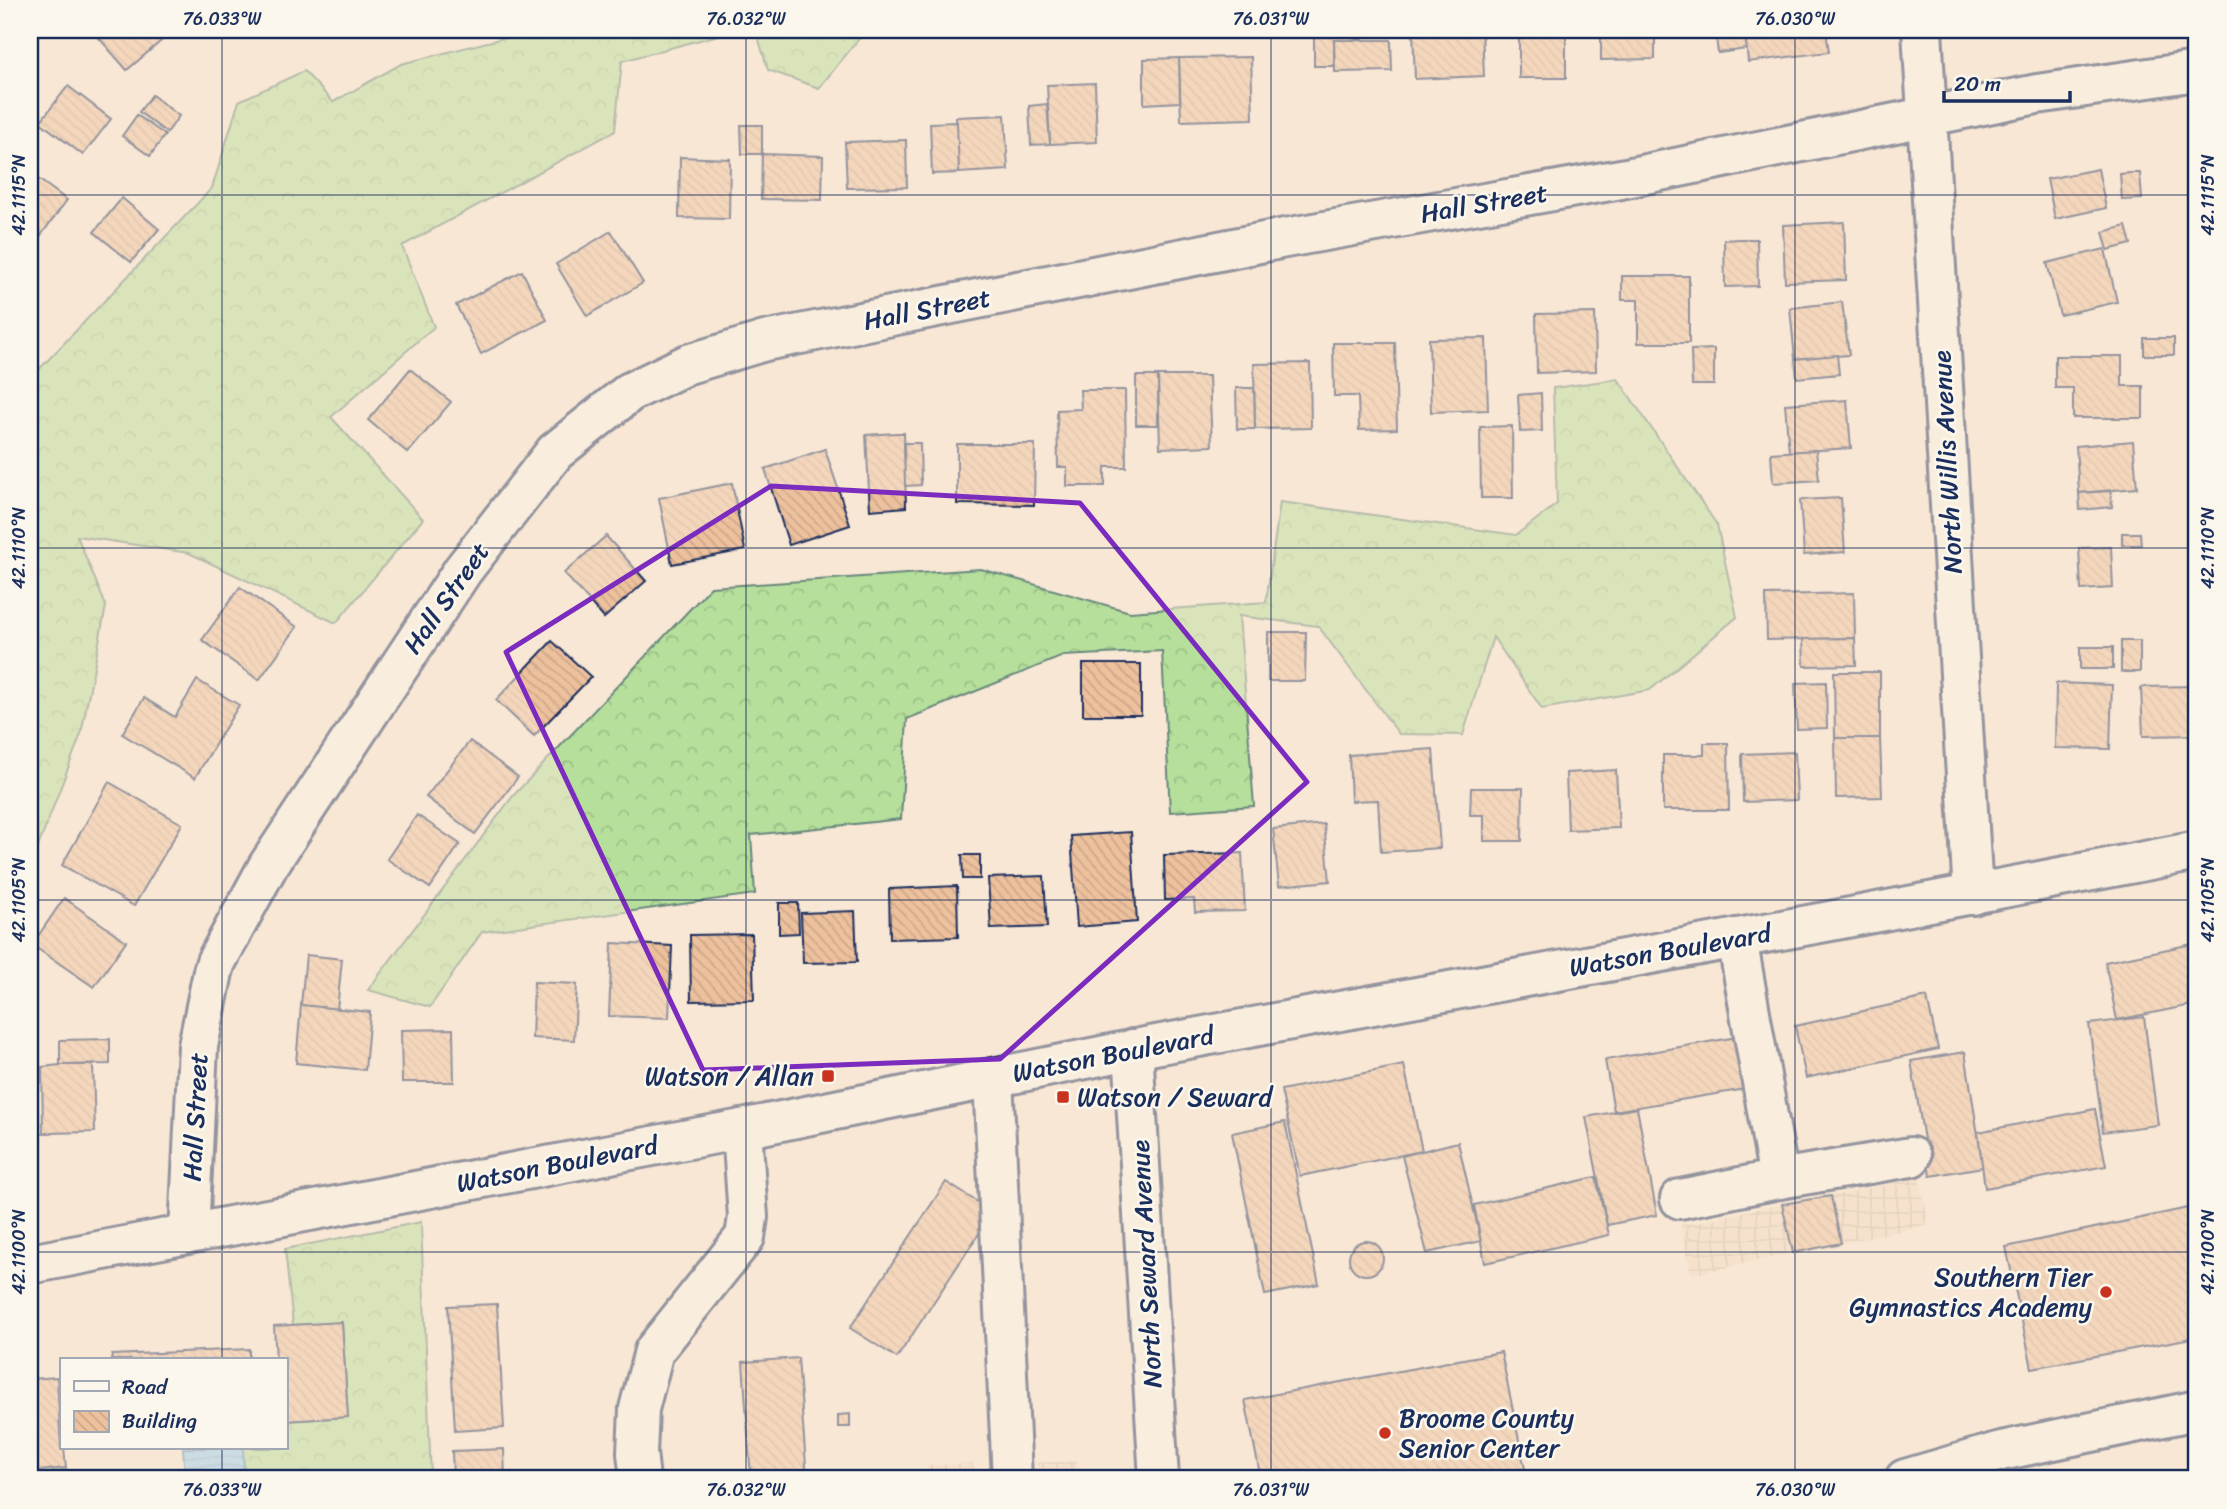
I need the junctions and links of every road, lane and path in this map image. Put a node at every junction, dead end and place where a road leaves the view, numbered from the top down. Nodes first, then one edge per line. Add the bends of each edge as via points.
1 (1922, 30) edge
2 (2197, 71) edge
3 (1926, 117) junction
4 (2197, 851) edge
5 (1973, 895) junction
6 (1737, 938) junction
7 (1133, 1049) junction
8 (993, 1078) junction
9 (742, 1129) junction
10 (1911, 1157) dead end
11 (1779, 1179) junction
12 (1680, 1199) dead end
13 (189, 1233) junction
14 (30, 1264) edge
15 (2197, 1410) edge
16 (2004, 1465) edge
17 (640, 1479) edge
18 (1012, 1479) edge
19 (1159, 1479) edge
20 (1905, 1479) edge

1 - 3 street, North Willis Avenue
2 - 3 street, Hall Street via 2037,94
3 - 5 street, North Willis Avenue
3 - 13 street, Hall Street via 765,341 688,364 630,392 555,452 463,570 268,866 216,962 198,1046
4 - 5 street, Watson Boulevard
5 - 6 street, Watson Boulevard
6 - 7 street, Watson Boulevard
6 - 11 street
7 - 8 street, Watson Boulevard
7 - 19 street, North Seward Avenue
8 - 9 street, Watson Boulevard
8 - 18 street
9 - 13 street, Watson Boulevard
9 - 17 street via 748,1217 745,1237 653,1351 639,1409
10 - 11 street
11 - 12 street
13 - 14 street, Watson Boulevard
15 - 16 street
16 - 20 street

